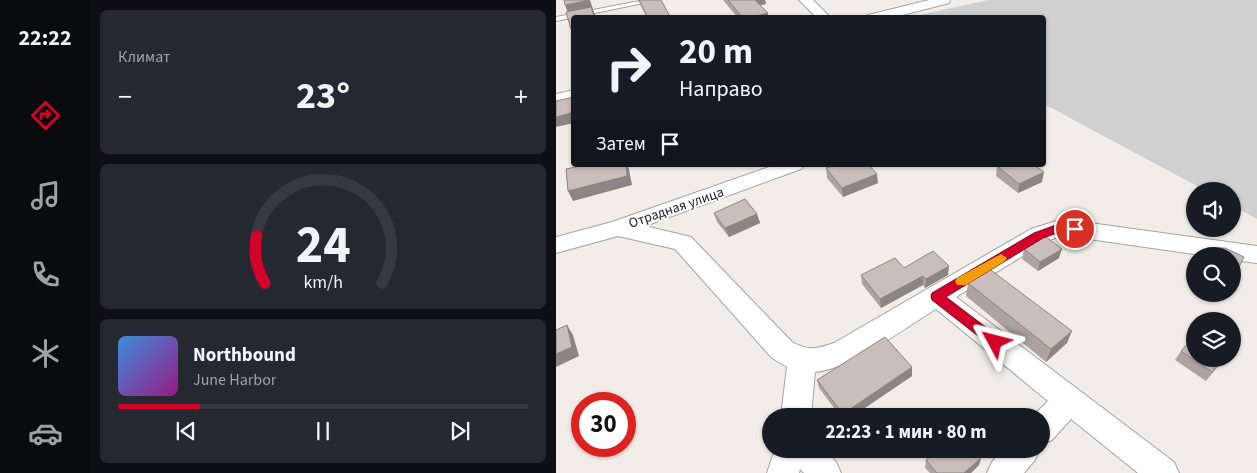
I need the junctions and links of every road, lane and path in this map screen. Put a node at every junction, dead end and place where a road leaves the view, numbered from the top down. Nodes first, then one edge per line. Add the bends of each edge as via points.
1 (655, 0) edge
2 (805, 0) edge
3 (944, 0) edge
4 (577, 15) edge
5 (822, 15) edge
6 (885, 15) edge
7 (571, 16) edge
8 (556, 19) edge
9 (571, 96) edge
10 (556, 99) edge
11 (788, 167) edge
12 (618, 228) junction
13 (556, 244) edge
14 (1257, 255) edge
15 (937, 296) junction
16 (802, 361) junction
17 (1069, 399) junction
18 (797, 408) edge
19 (1050, 420) edge
20 (788, 458) edge
21 (811, 458) edge
22 (1016, 458) edge
23 (783, 473) edge
24 (825, 473) edge
25 (1003, 473) edge
26 (1163, 473) edge

1 - 4 lane
2 - 5 street
3 - 6 street
7 - 8 lane
9 - 10 street
11 - 12 street, Отрадная улица
12 - 13 street, Отрадная улица
12 - 16 street via 683,243 782,350
14 - 15 street via 1056,229 1038,235
15 - 16 street via 844,351 824,359
15 - 17 street
16 - 18 street
17 - 19 street
17 - 26 street
20 - 23 street
21 - 24 street
22 - 25 street

